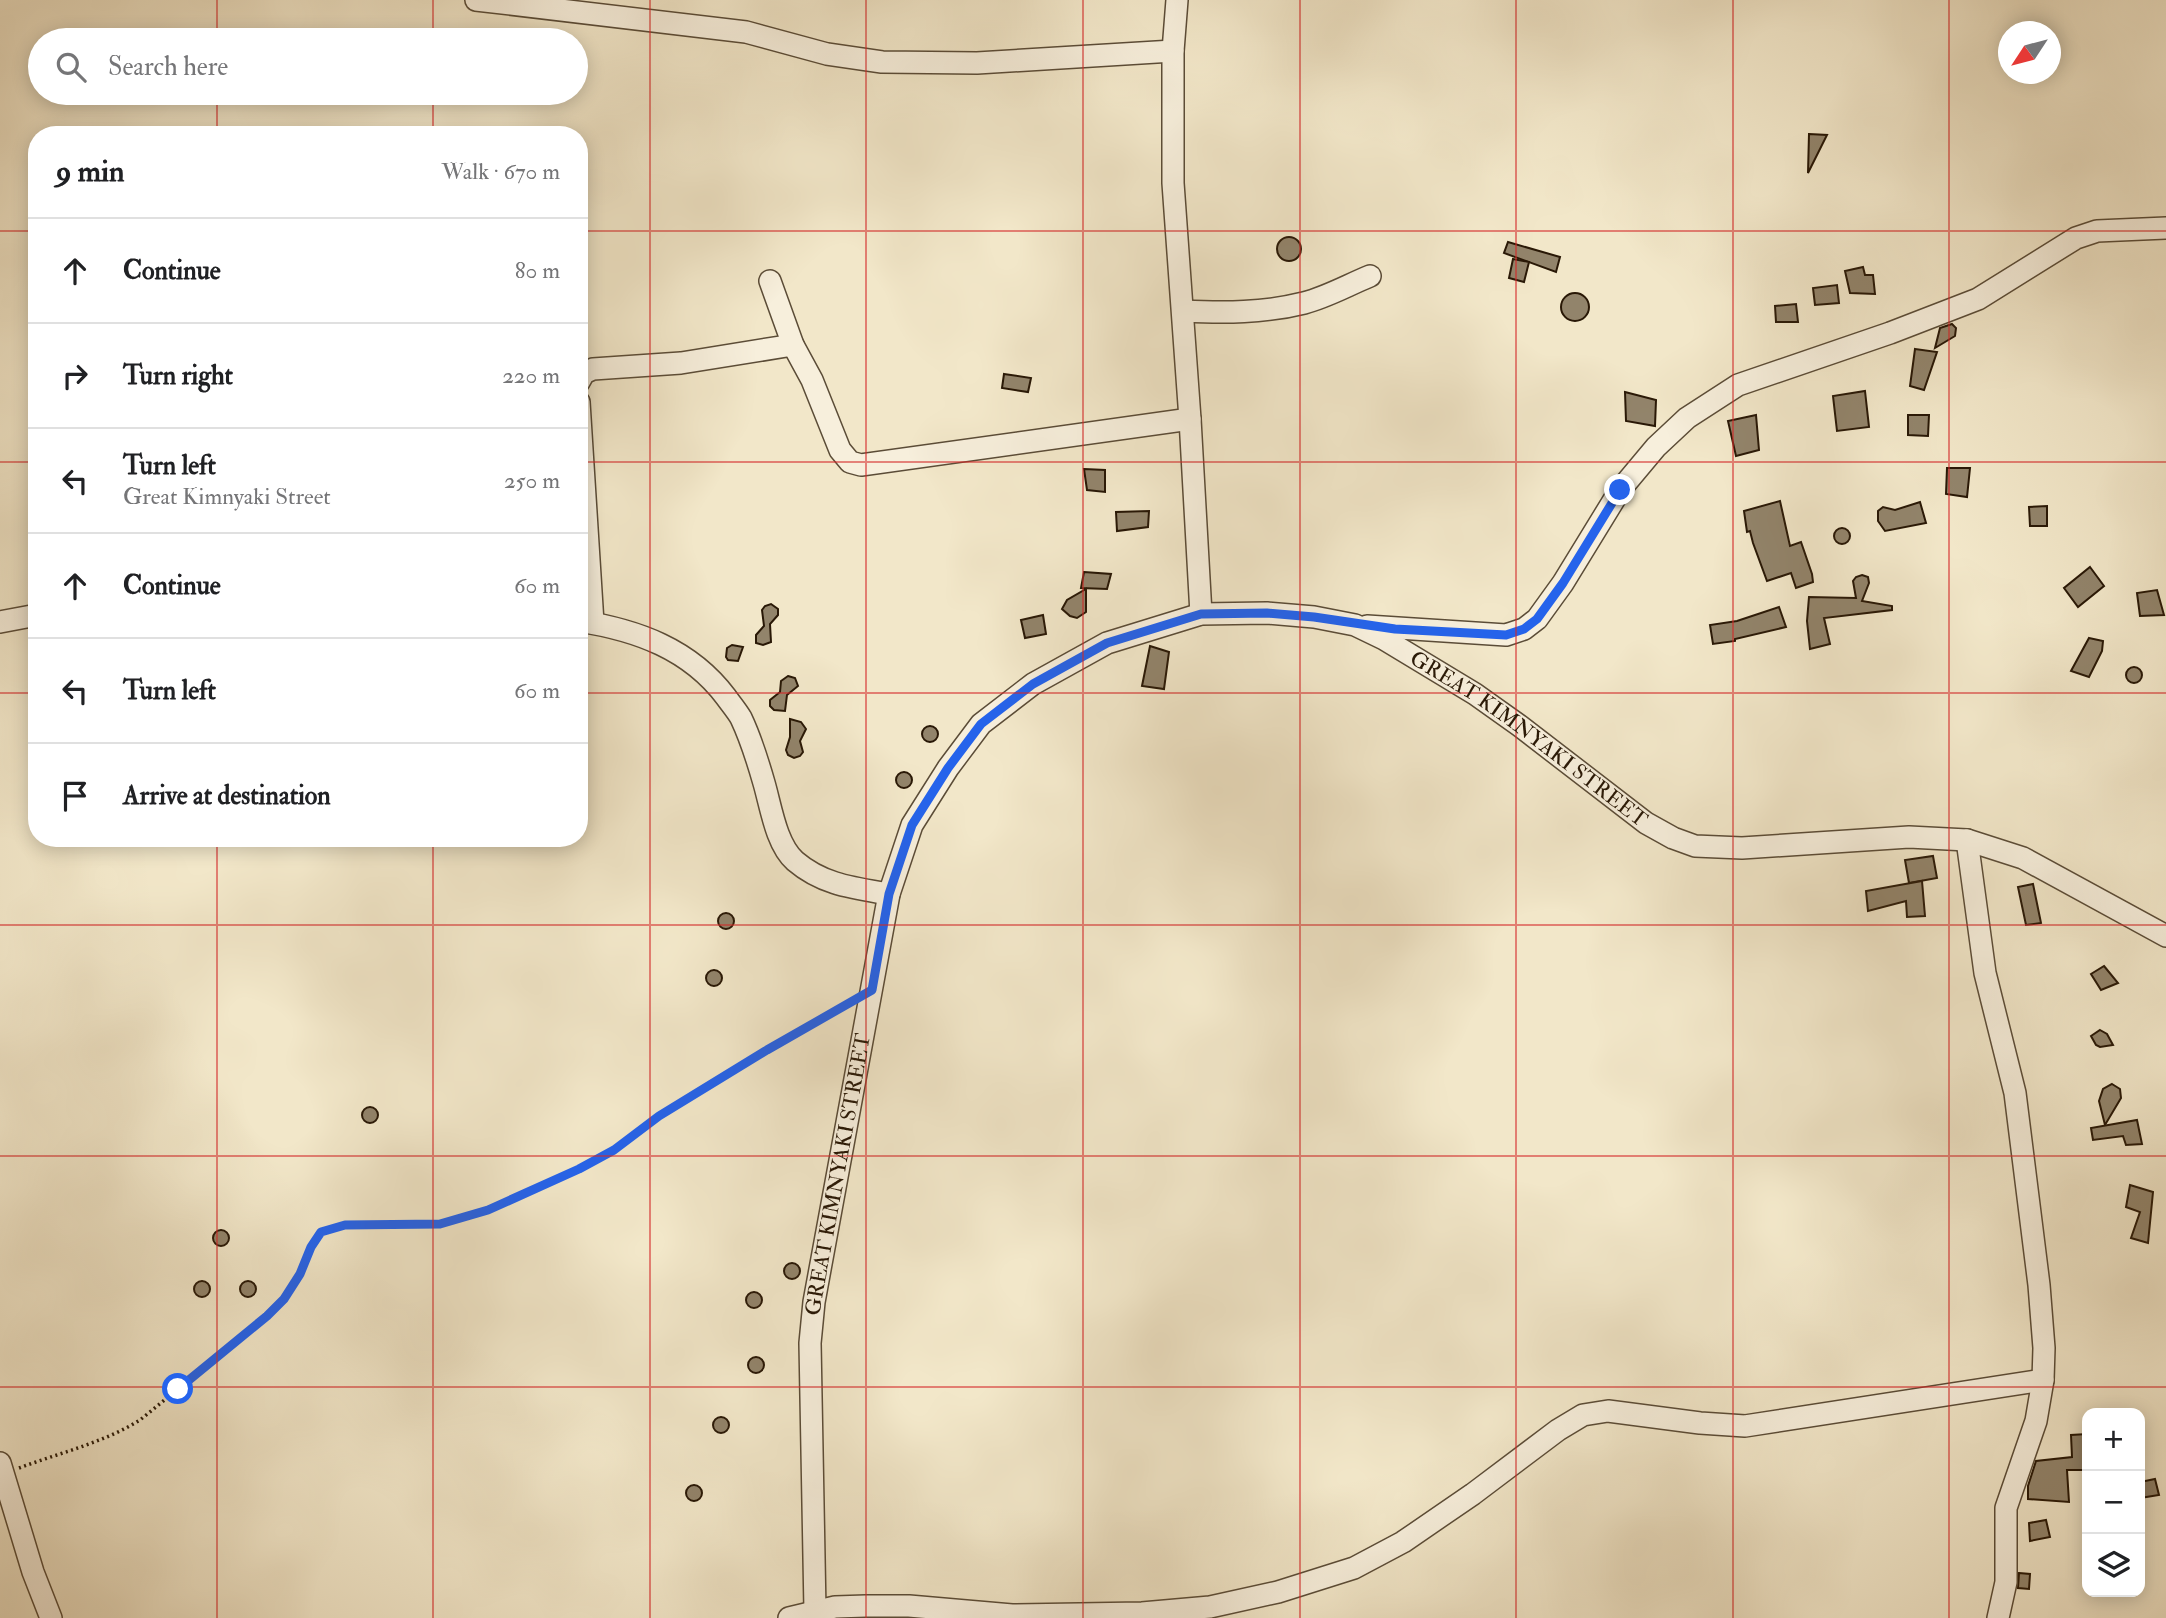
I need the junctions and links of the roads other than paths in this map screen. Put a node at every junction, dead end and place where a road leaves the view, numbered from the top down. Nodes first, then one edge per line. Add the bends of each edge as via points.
1 (476, 0) edge
2 (1177, 0) edge
3 (1173, 51) junction
4 (2166, 228) edge
5 (1370, 276) dead end
6 (770, 281) dead end
7 (1184, 312) junction
8 (793, 345) junction
9 (588, 371) edge
10 (1190, 419) junction
11 (1201, 614) junction
12 (28, 617) edge
13 (0, 622) edge
14 (588, 623) edge
15 (1355, 625) junction
16 (1967, 840) junction
17 (889, 894) junction
18 (2166, 936) edge
19 (2043, 1380) junction
20 (2, 1468) edge
21 (828, 1612) edge
22 (1081, 1616) edge
23 (51, 1618) edge
24 (789, 1618) edge
25 (1998, 1618) edge

1 - 3 street via 746,32 827,54 882,62 977,63
2 - 3 street
3 - 7 street via 1173,183
4 - 15 street via 2097,231 2076,237 1978,299 1738,385 1687,418 1656,447 1620,490 1537,619 1524,629 1506,635
5 - 7 street via 1305,303 1255,312
6 - 8 street
7 - 10 street
8 - 9 street via 681,363
8 - 10 street via 840,450 861,466
10 - 11 street
11 - 15 street, GREAT KIMNYAKI STREET via 1267,613
11 - 17 street, GREAT KIMNYAKI STREET via 1107,643 1033,684 981,724 912,825
12 - 13 street
14 - 17 street via 654,641 689,659 715,682 740,717 775,827 793,859 814,876 836,885
15 - 16 street, GREAT KIMNYAKI STREET via 1475,694 1672,838 1695,846 1742,848 1909,837
16 - 18 street, GREAT KIMNYAKI STREET via 2023,858
16 - 19 street via 1985,973 2015,1093 2039,1286
17 - 21 street, GREAT KIMNYAKI STREET via 810,1343
19 - 22 street via 1745,1426 1608,1410 1583,1415 1403,1542 1354,1568 1278,1592 1210,1606
19 - 25 street via 2036,1421 2006,1508 2006,1582
20 - 23 street
21 - 22 street via 909,1606
21 - 24 street

